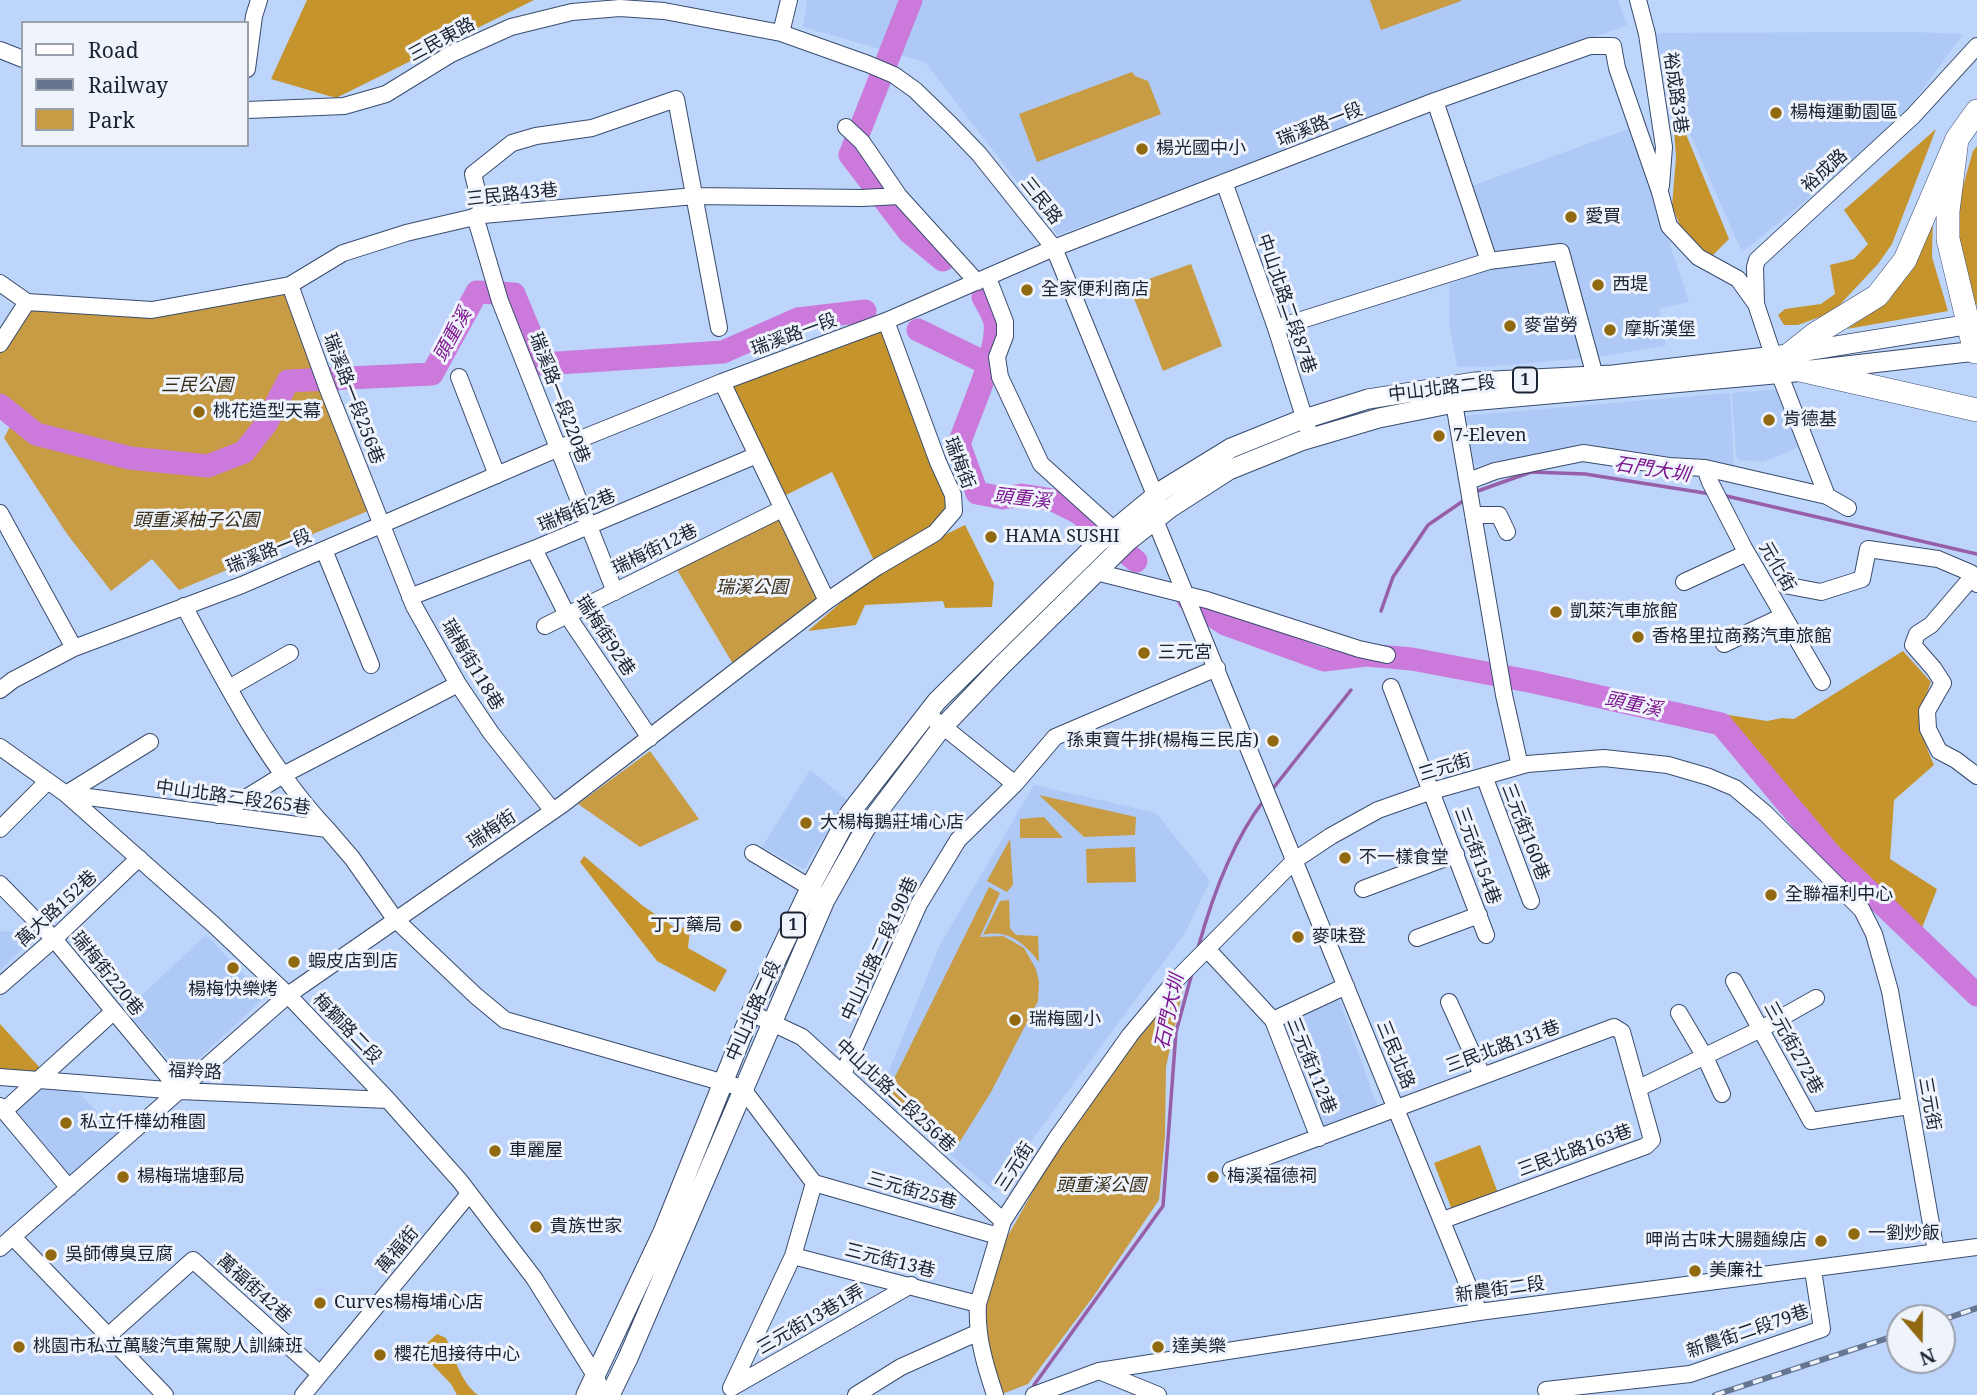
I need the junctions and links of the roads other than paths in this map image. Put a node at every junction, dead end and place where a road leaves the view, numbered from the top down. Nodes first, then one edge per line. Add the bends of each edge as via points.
1 (259, 0) edge
2 (789, 0) edge
3 (1638, 0) edge
4 (781, 33) junction
5 (1613, 46) joint
6 (1977, 46) edge
7 (0, 50) edge
8 (21, 58) edge
9 (248, 61) edge
10 (1435, 102) junction
11 (248, 110) edge
12 (1977, 111) edge
13 (846, 128) dead end
14 (1957, 139) junction
15 (1224, 182) junction
16 (1660, 192) junction
17 (900, 195) junction
18 (695, 196) junction
19 (479, 215) junction
20 (1054, 248) junction
21 (1489, 261) junction
22 (983, 280) junction
23 (0, 283) edge
24 (290, 285) junction
25 (27, 302) junction
26 (1756, 304) junction
27 (886, 321) junction
28 (1973, 323) edge
29 (719, 328) dead end
30 (1276, 328) junction
31 (0, 344) edge
32 (1976, 352) edge
33 (1786, 363) junction
34 (1595, 376) junction
35 (458, 377) dead end
36 (722, 382) junction
37 (1454, 403) junction
38 (1977, 410) edge
39 (1304, 419) junction
40 (1311, 439) junction
41 (558, 448) junction
42 (757, 455) junction
43 (497, 475) junction
44 (1707, 475) junction
45 (1470, 483) junction
46 (1156, 495) junction
47 (1827, 496) junction
48 (1848, 508) dead end
49 (782, 509) junction
50 (1472, 512) junction
51 (0, 513) edge
52 (1155, 520) junction
53 (381, 525) junction
54 (589, 527) junction
55 (1513, 529) dead end
56 (1121, 535) junction
57 (324, 550) junction
58 (534, 550) junction
59 (1746, 553) junction
60 (1101, 558) junction
61 (1975, 580) edge
62 (1684, 582) dead end
63 (1784, 585) dead end
64 (615, 592) junction
65 (1186, 595) junction
66 (410, 597) junction
67 (827, 601) junction
68 (184, 606) junction
69 (567, 615) junction
70 (1783, 616) junction
71 (545, 626) dead end
72 (1724, 644) dead end
73 (74, 648) junction
74 (1373, 652) dead end
75 (290, 653) dead end
76 (371, 665) dead end
77 (1217, 668) junction
78 (1822, 682) dead end
79 (458, 684) junction
80 (1391, 687) dead end
81 (229, 688) junction
82 (0, 690) edge
83 (927, 715) junction
84 (944, 726) junction
85 (650, 738) junction
86 (150, 742) dead end
87 (0, 747) edge
88 (1520, 766) junction
89 (283, 775) junction
90 (1484, 776) junction
91 (1977, 776) edge
92 (48, 781) junction
93 (1015, 784) junction
94 (1433, 791) junction
95 (66, 794) junction
96 (552, 811) junction
97 (218, 815) junction
98 (0, 829) edge
99 (327, 830) junction
100 (753, 853) dead end
101 (1456, 855) junction
102 (139, 858) junction
103 (1295, 860) junction
104 (0, 884) edge
105 (811, 888) junction
106 (1363, 889) dead end
107 (1531, 901) dead end
108 (1479, 915) junction
109 (396, 919) junction
110 (1486, 935) dead end
111 (1417, 938) dead end
112 (54, 939) junction
113 (1204, 952) junction
114 (1734, 981) dead end
115 (0, 986) edge
116 (1346, 986) junction
117 (288, 995) junction
118 (1816, 998) dead end
119 (1449, 1002) dead end
120 (113, 1012) junction
121 (751, 1013) junction
122 (1679, 1013) dead end
123 (1273, 1020) junction
124 (770, 1023) junction
125 (1761, 1029) junction
126 (1622, 1032) joint
127 (1705, 1057) junction
128 (843, 1073) junction
129 (1482, 1075) junction
130 (0, 1077) edge
131 (40, 1078) junction
132 (733, 1085) junction
133 (1639, 1088) junction
134 (180, 1091) junction
135 (1722, 1094) dead end
136 (388, 1100) junction
137 (1909, 1106) junction
138 (1396, 1108) junction
139 (2, 1109) edge
140 (1319, 1138) junction
141 (1231, 1170) dead end
142 (814, 1183) junction
143 (69, 1188) junction
144 (469, 1194) junction
145 (1443, 1220) junction
146 (1001, 1229) junction
147 (6, 1243) edge
148 (1977, 1247) edge
149 (1936, 1252) junction
150 (793, 1256) junction
151 (1813, 1269) junction
152 (911, 1285) junction
153 (978, 1304) junction
154 (1479, 1312) junction
155 (979, 1332) junction
156 (108, 1336) junction
157 (1099, 1371) junction
158 (320, 1374) junction
159 (600, 1386) edge
160 (1546, 1390) dead end
161 (165, 1395) edge
162 (303, 1395) edge
163 (586, 1395) edge
164 (610, 1395) edge
165 (856, 1395) edge
166 (995, 1395) edge
167 (1034, 1395) edge
168 (1158, 1395) edge

1 - 9 street
2 - 4 street
3 - 16 street, 裕成路3巷 via 1664,147
4 - 11 street, 三民東路 via 664,11 572,12 511,27 451,54 386,94 344,106
4 - 20 street, 三民路 via 894,75 915,90 979,154
5 - 10 street, 瑞溪路一段 via 1590,46
5 - 16 street, 裕成路3巷
6 - 26 street, 裕成路 via 1913,116 1758,260
7 - 8 street
10 - 15 street, 瑞溪路一段
10 - 21 street
12 - 14 highway
13 - 17 street via 862,142
14 - 28 highway via 1948,239
14 - 33 highway via 1905,260 1877,296 1815,334
15 - 20 street, 瑞溪路一段
15 - 30 street, 中山北路二段87巷
16 - 26 street, 裕成路3巷 via 1669,226 1685,245 1738,279
17 - 18 street, 三民路43巷
17 - 22 street
18 - 19 street, 三民路43巷
18 - 19 street, 瑞溪路一段220巷 via 676,99 592,128 512,143 473,174
18 - 29 street
19 - 24 street, 三民路43巷 via 343,253
19 - 41 street, 瑞溪路一段220巷 via 500,301
20 - 22 street, 瑞溪路一段
20 - 46 street, 三民路
21 - 30 street
21 - 34 street via 1561,252
22 - 27 street, 瑞溪路一段
22 - 56 street via 1004,322 1005,336 997,357 1000,377 1041,464
23 - 25 street
24 - 25 street, 三民路43巷 via 152,310
24 - 53 street, 瑞溪路一段256巷
25 - 31 street
26 - 33 street, 裕成路3巷
27 - 36 street, 瑞溪路一段
27 - 67 street, 瑞梅街 via 953,495 954,511 935,533
28 - 32 highway
28 - 33 main road, 中山北路二段 / 1
30 - 39 street, 中山北路二段87巷
32 - 33 main road, 中山北路二段 / 1
33 - 34 main road, 中山北路二段 / 1
33 - 37 main road, 中山北路二段 / 1
33 - 38 highway
33 - 47 street, 裕成路3巷
34 - 39 main road, 中山北路二段 / 1 via 1475,382 1368,399
35 - 43 street
36 - 41 street, 瑞溪路一段
36 - 42 street
37 - 40 main road, 中山北路二段 / 1 via 1379,418
37 - 45 street
39 - 40 street, 中山北路二段87巷
39 - 46 main road, 中山北路二段 / 1 via 1231,447
40 - 52 main road, 中山北路二段 / 1 via 1229,470
41 - 43 street, 瑞溪路一段
41 - 54 street, 瑞溪路一段220巷
42 - 49 street
42 - 54 street, 瑞梅街2巷
43 - 53 street, 瑞溪路一段
44 - 45 street via 1583,453 1495,471
44 - 47 street
44 - 59 street, 元化街
45 - 50 street
46 - 52 street
46 - 56 main road, 中山北路二段 / 1
47 - 48 street
49 - 64 street, 瑞梅街12巷
49 - 67 street
50 - 55 street via 1499,515
50 - 88 street
51 - 73 street
52 - 56 main road, 中山北路二段 / 1
52 - 65 street
53 - 57 street, 瑞溪路一段
53 - 66 street, 瑞梅街118巷
54 - 58 street, 瑞梅街2巷
54 - 64 street, 瑞溪路一段220巷
56 - 60 main road, 1
57 - 68 street, 瑞溪路一段
57 - 76 street
58 - 66 street, 瑞梅街2巷
58 - 69 street, 瑞梅街92巷
59 - 62 street
59 - 70 street, 元化街
60 - 65 street
60 - 83 main road, 中山北路二段 / 1 via 937,701
60 - 84 main road, 中山北路二段 / 1
61 - 63 street via 1972,573 1938,559 1868,549 1862,579 1821,592
61 - 91 street via 1917,634 1913,645 1943,683 1927,712 1928,729 1940,751
64 - 69 street, 瑞梅街12巷
65 - 74 street
65 - 77 street
66 - 79 street, 瑞梅街118巷
67 - 85 street, 瑞梅街
68 - 73 street, 瑞溪路一段
68 - 81 street
69 - 71 street, 瑞梅街12巷
69 - 85 street, 瑞梅街92巷
70 - 72 street
70 - 78 street, 元化街
73 - 82 street, 瑞溪路一段
75 - 81 street
77 - 93 street, 中山北路二段190巷 via 1055,737
77 - 103 street, 三民北路
79 - 89 street
79 - 96 street, 瑞梅街118巷
80 - 94 street, 三元街154巷
81 - 89 street
83 - 84 street
83 - 105 main road, 中山北路二段 / 1 via 850,813
84 - 93 street
84 - 124 main road, 中山北路二段 / 1 via 865,829 825,900
85 - 96 street, 瑞梅街
86 - 95 street
87 - 92 street, 梅獅路二段
88 - 90 street, 三元街
88 - 137 street, 三元街 via 1604,758 1668,765 1735,788 1756,806 1851,898 1874,933 1890,991
89 - 97 street
89 - 99 street
90 - 94 street, 三元街
90 - 107 street, 三元街160巷
92 - 95 street, 梅獅路二段
92 - 98 street
93 - 128 street, 中山北路二段190巷 via 958,840 919,904
94 - 101 street, 三元街154巷
94 - 103 street, 三元街 via 1378,810
95 - 97 street, 中山北路二段265巷
95 - 102 street, 梅獅路二段
96 - 109 street, 瑞梅街
97 - 99 street, 中山北路二段265巷
99 - 109 street, 中山北路二段265巷
100 - 105 street
101 - 106 street
101 - 108 street, 三元街154巷
102 - 112 street, 萬大路152巷
102 - 117 street, 梅獅路二段
103 - 113 street, 三元街
103 - 116 street, 三民北路
104 - 112 street, 瑞梅街220巷
105 - 121 main road, 中山北路二段 / 1
108 - 110 street, 三元街154巷
108 - 111 street
109 - 117 street, 瑞梅街
109 - 132 street, 中山北路二段265巷 via 505,1020
112 - 115 street, 萬大路152巷
112 - 120 street, 瑞梅街220巷
113 - 123 street, 三元街112巷
113 - 146 street, 三元街 via 1130,1035 1056,1139
114 - 125 street, 三元街272巷
116 - 123 street
116 - 138 street, 三民北路
117 - 134 street, 瑞梅街
117 - 136 street, 梅獅路二段
118 - 125 street
119 - 129 street
120 - 131 street
120 - 134 street, 瑞梅街220巷
121 - 124 street, 中山北路二段256巷
121 - 132 main road, 中山北路二段 / 1
122 - 127 street
123 - 140 street, 三元街112巷
124 - 128 street, 中山北路二段256巷 via 802,1037
124 - 132 main road, 中山北路二段 / 1
125 - 127 street
125 - 137 street, 三元街272巷 via 1811,1121
126 - 129 street, 三民北路131巷 via 1614,1027
126 - 133 street, 三民北路163巷
127 - 133 street
127 - 135 street
128 - 146 street, 中山北路二段256巷
129 - 138 street, 三民北路131巷
130 - 131 street, 福羚路
131 - 134 street, 福羚路
131 - 139 street
132 - 142 street
132 - 159 main road, 中山北路二段 / 1 via 663,1233
132 - 164 main road, 中山北路二段 / 1
133 - 145 street, 三民北路163巷 via 1652,1140 1646,1146
134 - 136 street, 福羚路
134 - 143 street, 瑞梅街
136 - 144 street, 梅獅路二段
137 - 149 street, 三元街
138 - 140 street, 三民北路131巷
138 - 145 street, 三民北路
139 - 143 street
140 - 141 street, 三民北路131巷
142 - 146 street, 三元街25巷
142 - 150 street
143 - 147 street, 瑞梅街
144 - 158 street, 萬福街
144 - 159 street, 梅獅路二段 via 534,1278
145 - 154 street, 三民北路
146 - 153 street, 三元街
147 - 156 street
148 - 149 street, 新農街二段
149 - 151 street, 新農街二段
150 - 152 street, 三元街13巷
150 - 152 street, 三元街13巷1弄 via 731,1388
151 - 154 street, 新農街二段
151 - 160 street, 新農街二段79巷 via 1822,1329 1690,1374
152 - 153 street, 三元街13巷
153 - 155 street, 三元街
154 - 157 street, 新農街二段
155 - 165 street via 901,1367
155 - 166 street, 三元街
156 - 158 street, 萬福街42巷 via 193,1261
156 - 161 street
157 - 167 street, 新農街二段
157 - 168 street
158 - 162 street, 萬福街
159 - 163 main road, 中山北路二段 / 1

